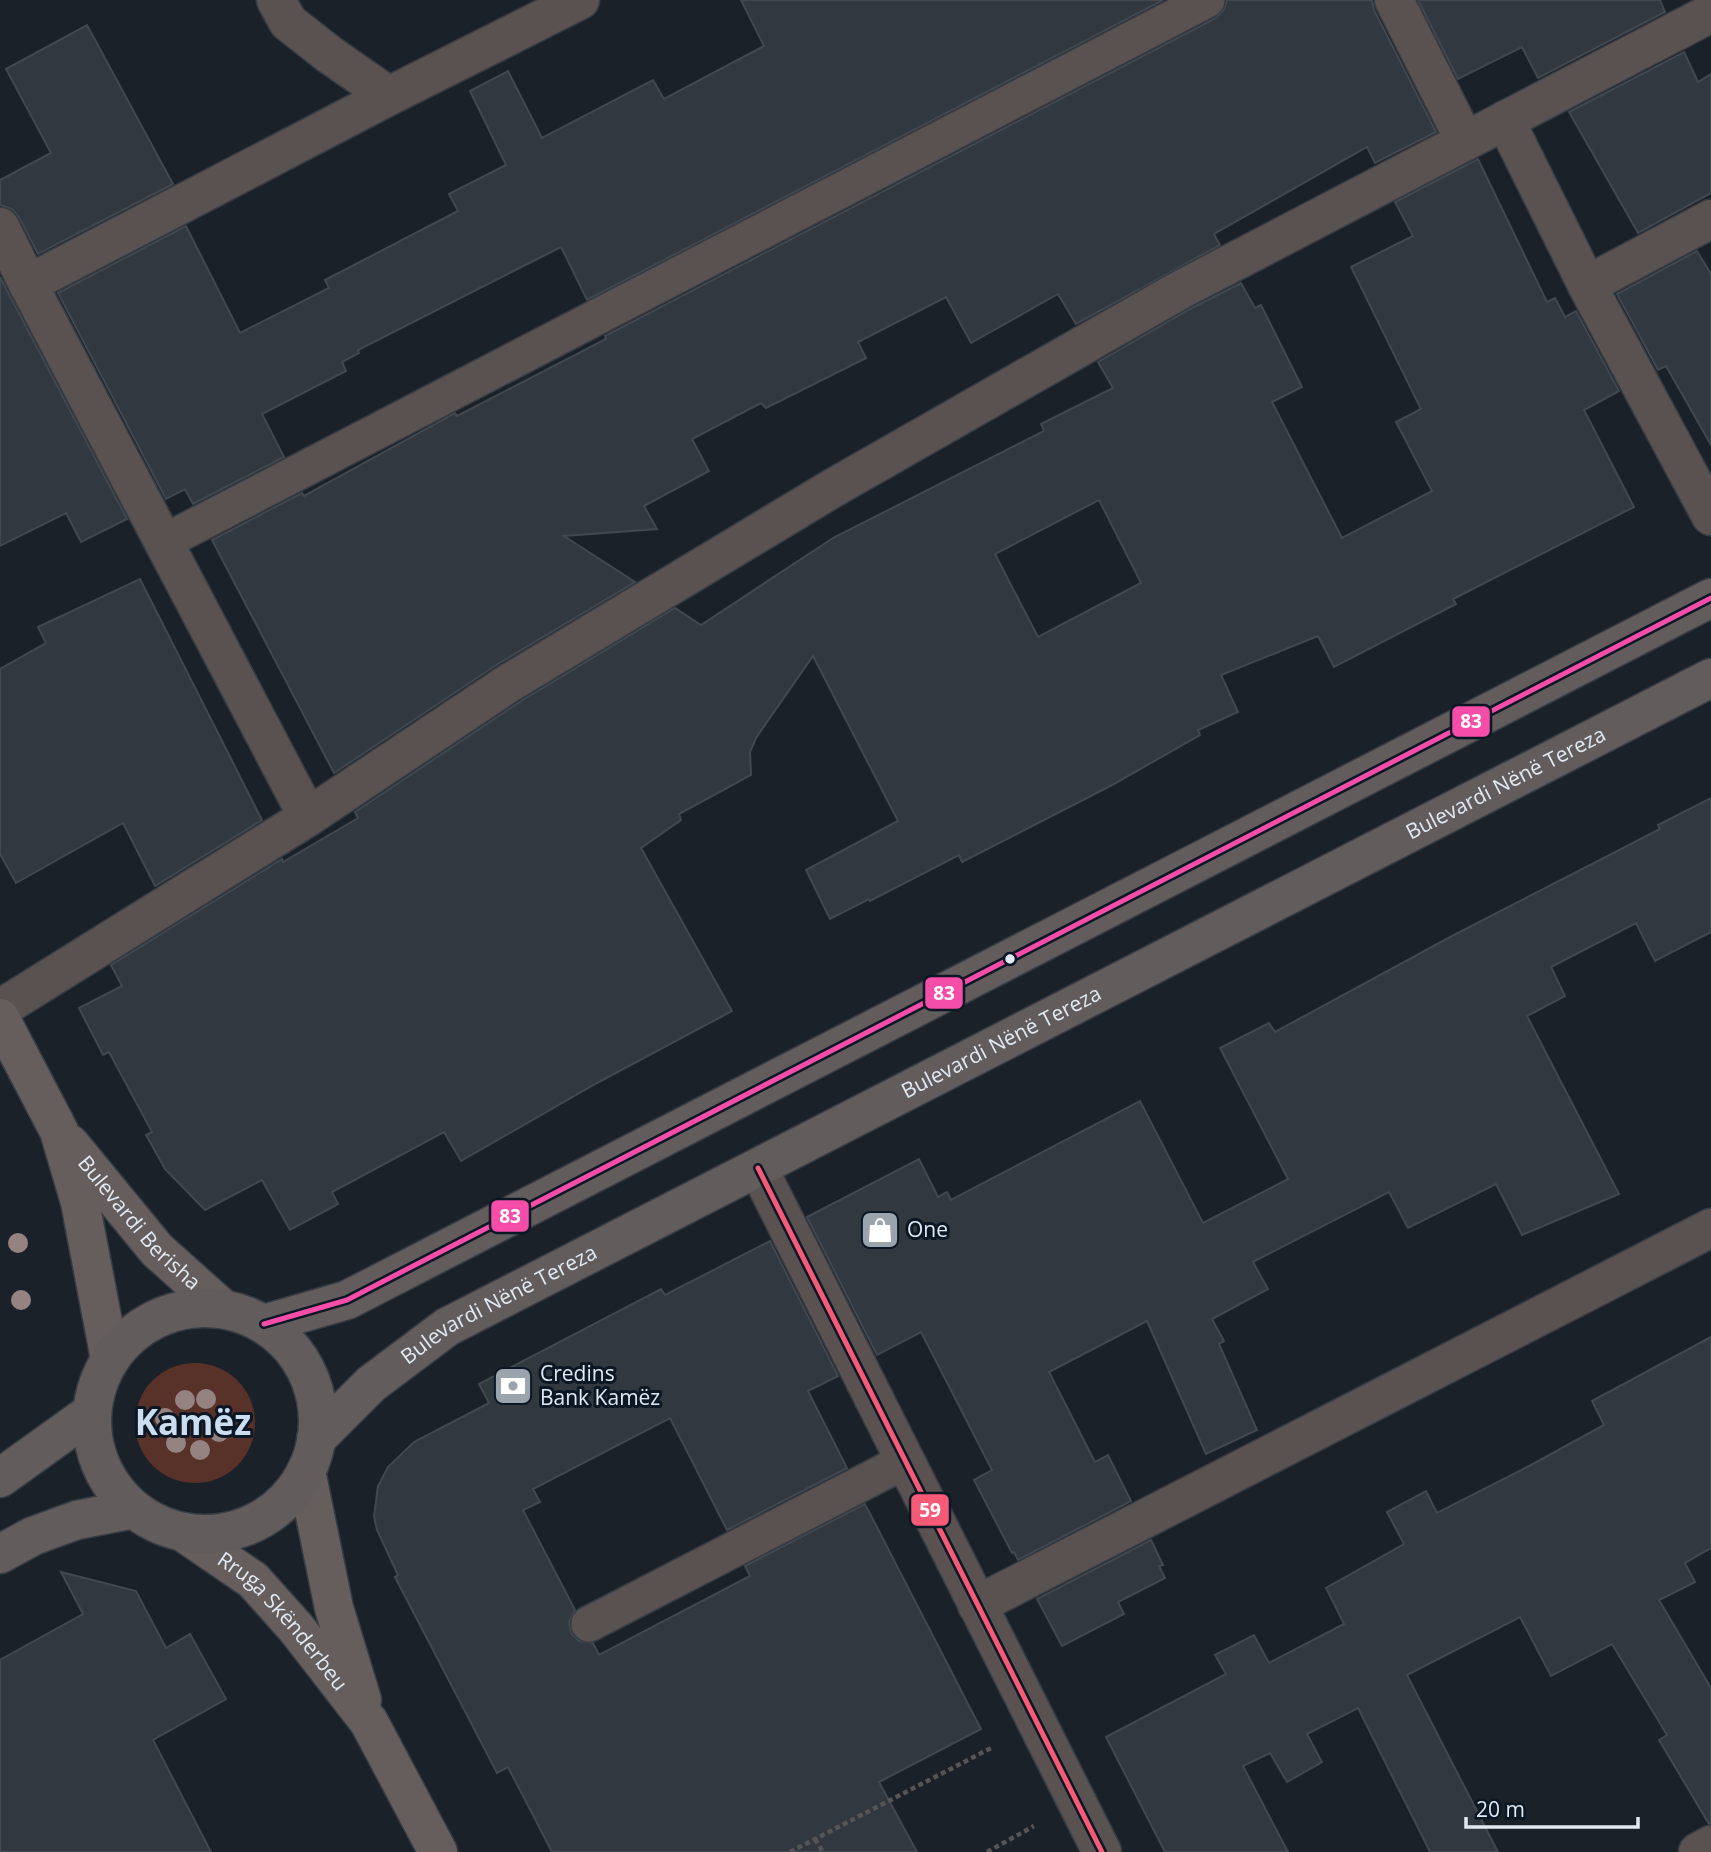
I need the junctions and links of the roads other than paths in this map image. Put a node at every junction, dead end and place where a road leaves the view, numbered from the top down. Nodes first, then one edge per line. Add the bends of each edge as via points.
1 (276, 0) edge
2 (580, 0) edge
3 (1207, 0) edge
4 (1394, 0) edge
5 (1711, 13) edge
6 (389, 96) junction
7 (1505, 120) junction
8 (1465, 141) junction
9 (1711, 219) edge
10 (0, 227) edge
11 (28, 284) junction
12 (1587, 285) junction
13 (1711, 516) edge
14 (164, 542) junction
15 (1711, 598) edge
16 (1711, 678) edge
17 (308, 817) junction
18 (0, 1009) edge
19 (0, 1018) edge
20 (59, 1131) junction
21 (758, 1168) junction
22 (1711, 1228) edge
23 (223, 1309) junction
24 (264, 1324) junction
25 (110, 1359) junction
26 (92, 1412) junction
27 (311, 1455) junction
28 (905, 1461) junction
29 (0, 1478) edge
30 (134, 1510) junction
31 (183, 1532) junction
32 (0, 1554) edge
33 (977, 1605) junction
34 (589, 1624) dead end
35 (369, 1722) junction
36 (1711, 1845) edge
37 (438, 1852) edge
38 (1102, 1852) edge
39 (1698, 1852) edge

1 - 6 street via 288,22
2 - 6 street
3 - 14 lane
4 - 8 street
5 - 7 street
6 - 11 street
7 - 8 street
7 - 12 street
8 - 17 street via 1180,290 833,488 509,683
9 - 12 street
10 - 11 street
11 - 14 street
12 - 13 street
14 - 17 street
15 - 24 main road via 347,1300
16 - 21 main road, Bulevardi Nënë Tereza
17 - 18 street
19 - 20 main road, Bulevardi Berisha
20 - 23 main road, Bulevardi Berisha via 157,1250
20 - 25 main road, Bulevardi Berisha via 80,1202
21 - 27 main road, Bulevardi Nënë Tereza via 447,1327 371,1384
21 - 28 street
22 - 33 street
23 - 24 main road, Bulevardi Nënë Tereza
23 - 25 main road, Bulevardi Nënë Tereza via 193,1308 155,1319 137,1329
24 - 27 main road, Bulevardi Nënë Tereza via 296,1354 307,1374 318,1417
25 - 26 main road, Bulevardi Nënë Tereza
26 - 29 main road
26 - 30 main road, Bulevardi Nënë Tereza via 97,1455 118,1494
27 - 31 main road, Bulevardi Nënë Tereza via 295,1489 255,1522 225,1532
27 - 35 main road, Rruga Skënderbeu via 334,1608
28 - 33 street
28 - 34 lane
30 - 31 main road, Bulevardi Nënë Tereza
30 - 32 main road via 77,1520
31 - 35 main road, Rruga Skënderbeu via 253,1580
33 - 38 street
35 - 37 main road, Rruga Skënderbeu
36 - 39 street

